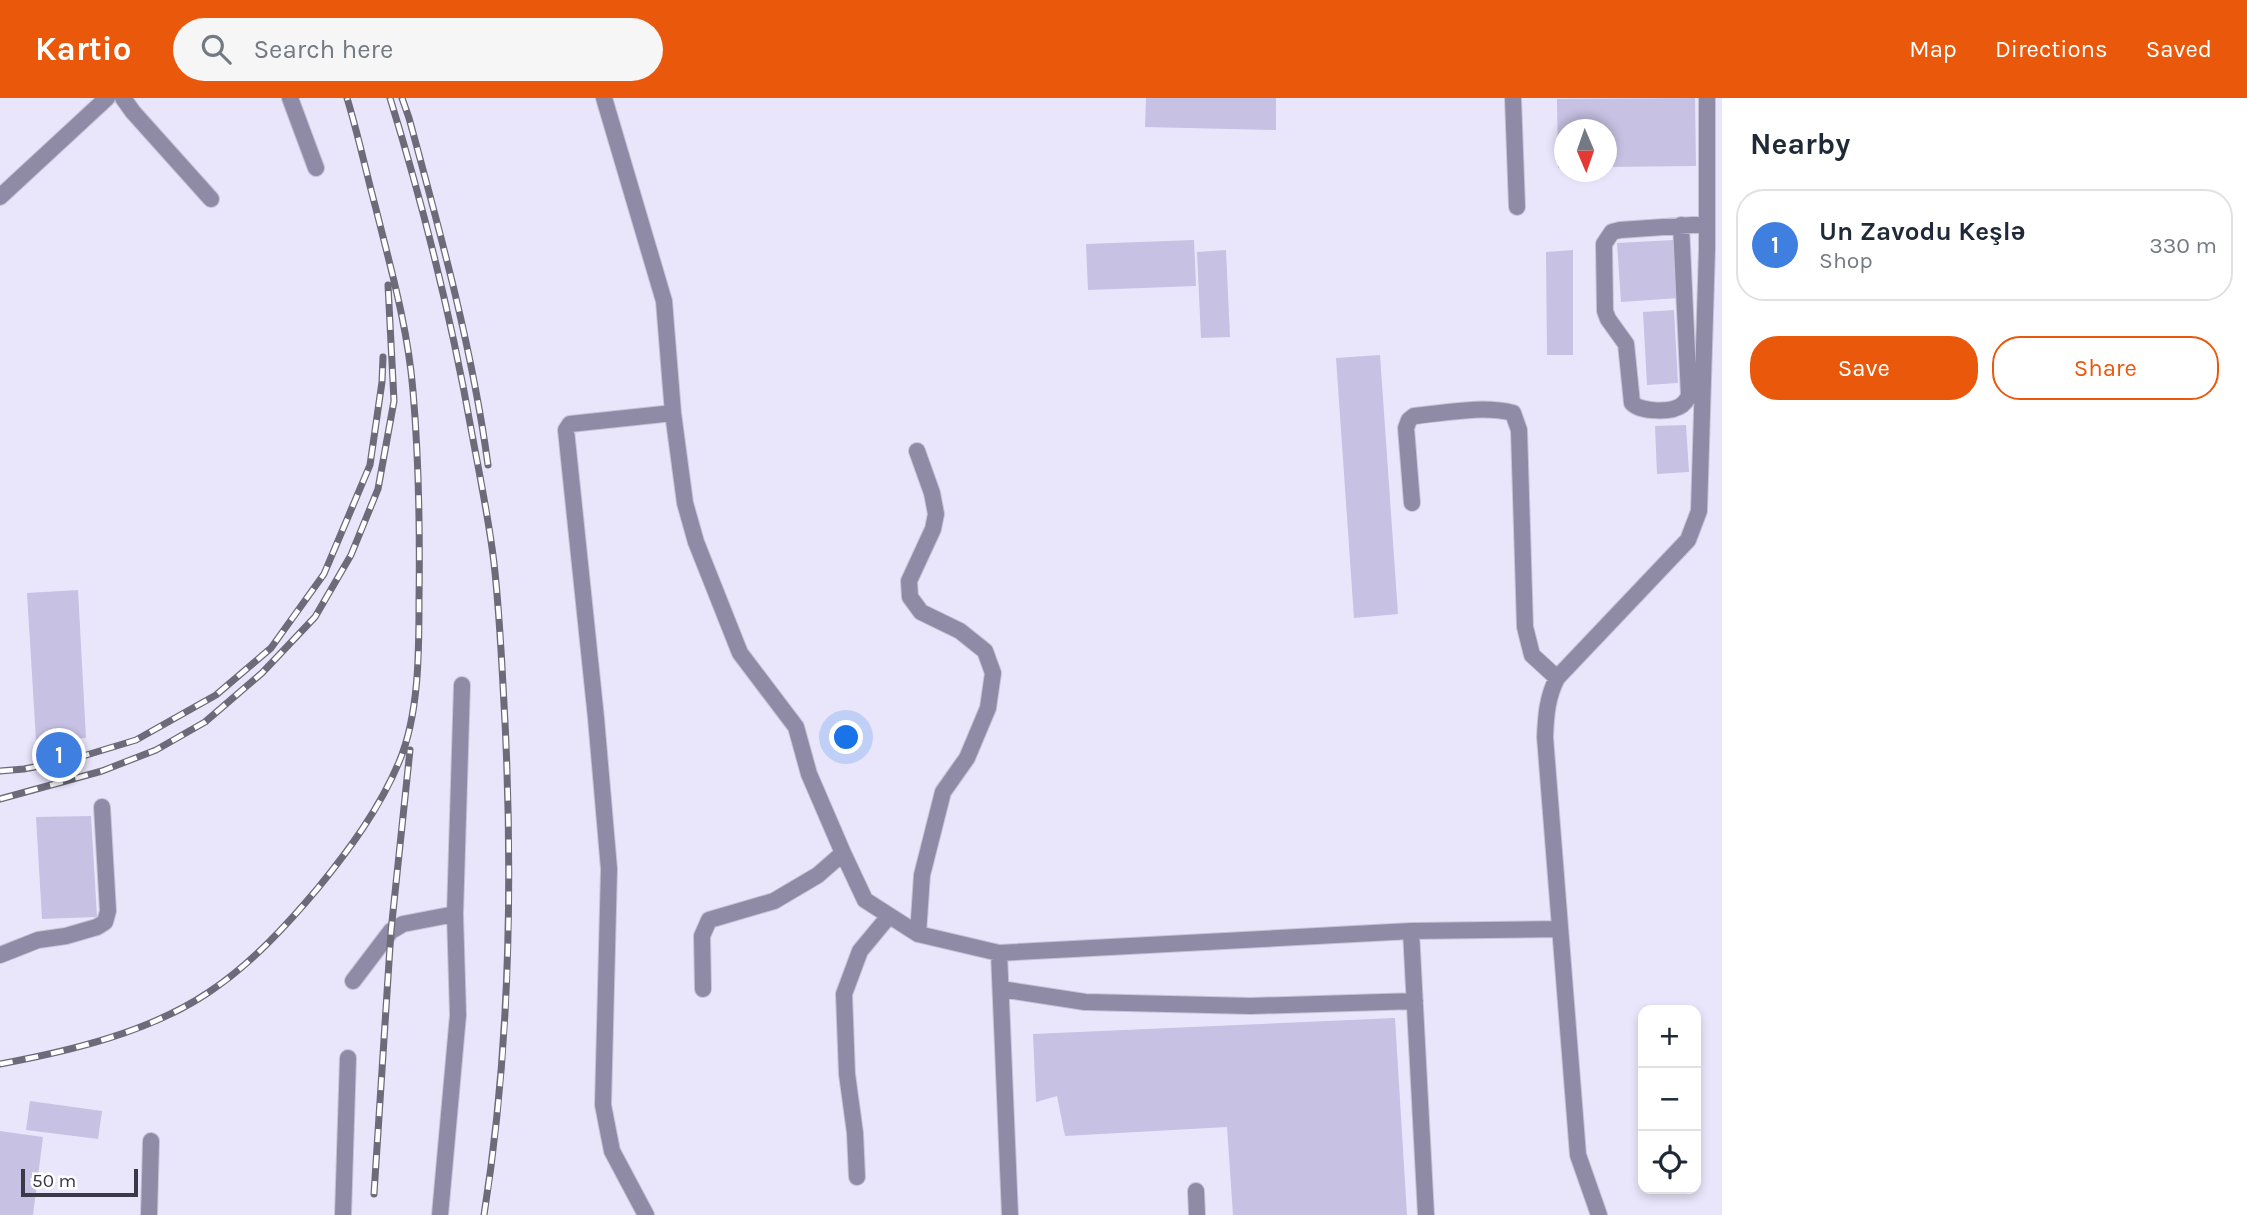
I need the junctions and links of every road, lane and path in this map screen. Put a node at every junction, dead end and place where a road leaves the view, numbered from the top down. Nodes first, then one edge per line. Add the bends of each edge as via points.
1 (107, 98) edge
2 (123, 98) edge
3 (290, 98) edge
4 (604, 98) edge
5 (1513, 98) edge
6 (1707, 98) edge
7 (316, 168) dead end
8 (0, 197) edge
9 (211, 199) dead end
10 (1517, 207) dead end
11 (1707, 224) junction
12 (1681, 226) junction
13 (673, 413) junction
14 (917, 451) dead end
15 (1412, 503) dead end
16 (1557, 678) junction
17 (462, 685) dead end
18 (102, 807) dead end
19 (843, 853) junction
20 (455, 914) junction
21 (889, 916) junction
22 (1560, 929) junction
23 (1411, 931) junction
24 (918, 934) junction
25 (999, 953) junction
26 (0, 955) edge
27 (352, 981) dead end
28 (703, 989) dead end
29 (1001, 989) junction
30 (1415, 1000) junction
31 (348, 1058) dead end
32 (150, 1142) dead end
33 (857, 1177) dead end
34 (1196, 1191) dead end
35 (149, 1215) edge
36 (343, 1215) edge
37 (440, 1215) edge
38 (646, 1215) edge
39 (1010, 1215) edge
40 (1197, 1215) edge
41 (1426, 1215) edge
42 (1599, 1215) edge

1 - 8 street
2 - 9 street
3 - 7 street
4 - 13 street via 664,301
5 - 10 street
6 - 11 street
11 - 12 street
11 - 16 street via 1700,495 1695,523 1688,540
12 - 12 street via 1689,396 1677,408 1643,410 1632,403 1626,344 1605,311 1604,244 1612,232 1620,230
13 - 19 street via 685,503 719,602 740,653 796,727 809,774
13 - 38 street via 585,421 570,424 566,430 609,869 603,1105 612,1151
14 - 24 street via 936,514 909,582 910,597 921,612 960,631 985,651 993,673 988,708 967,758 943,792 922,875
15 - 16 street via 1409,420 1491,410 1513,413 1519,430 1525,626 1532,655
16 - 22 street via 1546,709 1545,737
17 - 20 street
18 - 26 street via 105,922
19 - 21 street via 865,901
19 - 28 street via 818,875 774,901 709,920 702,936
20 - 27 street via 425,918 391,931
20 - 37 street via 458,1015
21 - 24 street
21 - 33 street via 860,951 844,994
22 - 23 street
22 - 42 street via 1578,1155
23 - 25 street
23 - 30 street
24 - 25 street
25 - 29 street
29 - 30 street via 1086,1002 1251,1006
29 - 39 street
30 - 41 street
31 - 36 street
32 - 35 street
34 - 40 street

